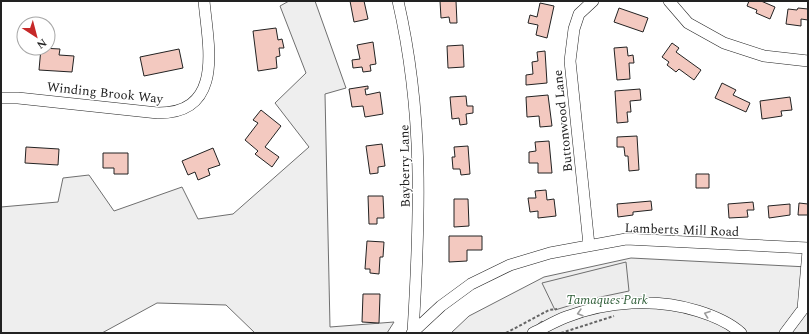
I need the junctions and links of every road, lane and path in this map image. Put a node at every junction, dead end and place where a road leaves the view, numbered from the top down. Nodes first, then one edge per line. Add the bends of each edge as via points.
1 (204, 1) edge
2 (398, 1) edge
3 (593, 1) edge
4 (668, 1) edge
5 (808, 61) edge
6 (1, 98) edge
7 (589, 245) junction
8 (808, 249) edge
9 (616, 316) dead end
10 (412, 332) edge
11 (533, 333) edge
12 (562, 333) edge
13 (741, 333) edge
14 (785, 333) edge

1 - 6 street, Winding Brook Way via 209,76 206,85 190,105 173,113 158,113
2 - 10 street, Bayberry Lane via 407,38 418,125 418,245
3 - 7 street, Buttonwood Lane via 579,14 572,40 570,62
4 - 5 street via 688,23 724,43 764,56
7 - 8 street, Lamberts Mill Road via 626,239
7 - 10 street, Lamberts Mill Road via 550,252 510,265 471,284
8 - 14 street via 803,309
9 - 12 path
13 -> 11 street via 733,326 710,315 685,307 648,302 603,307 566,317

